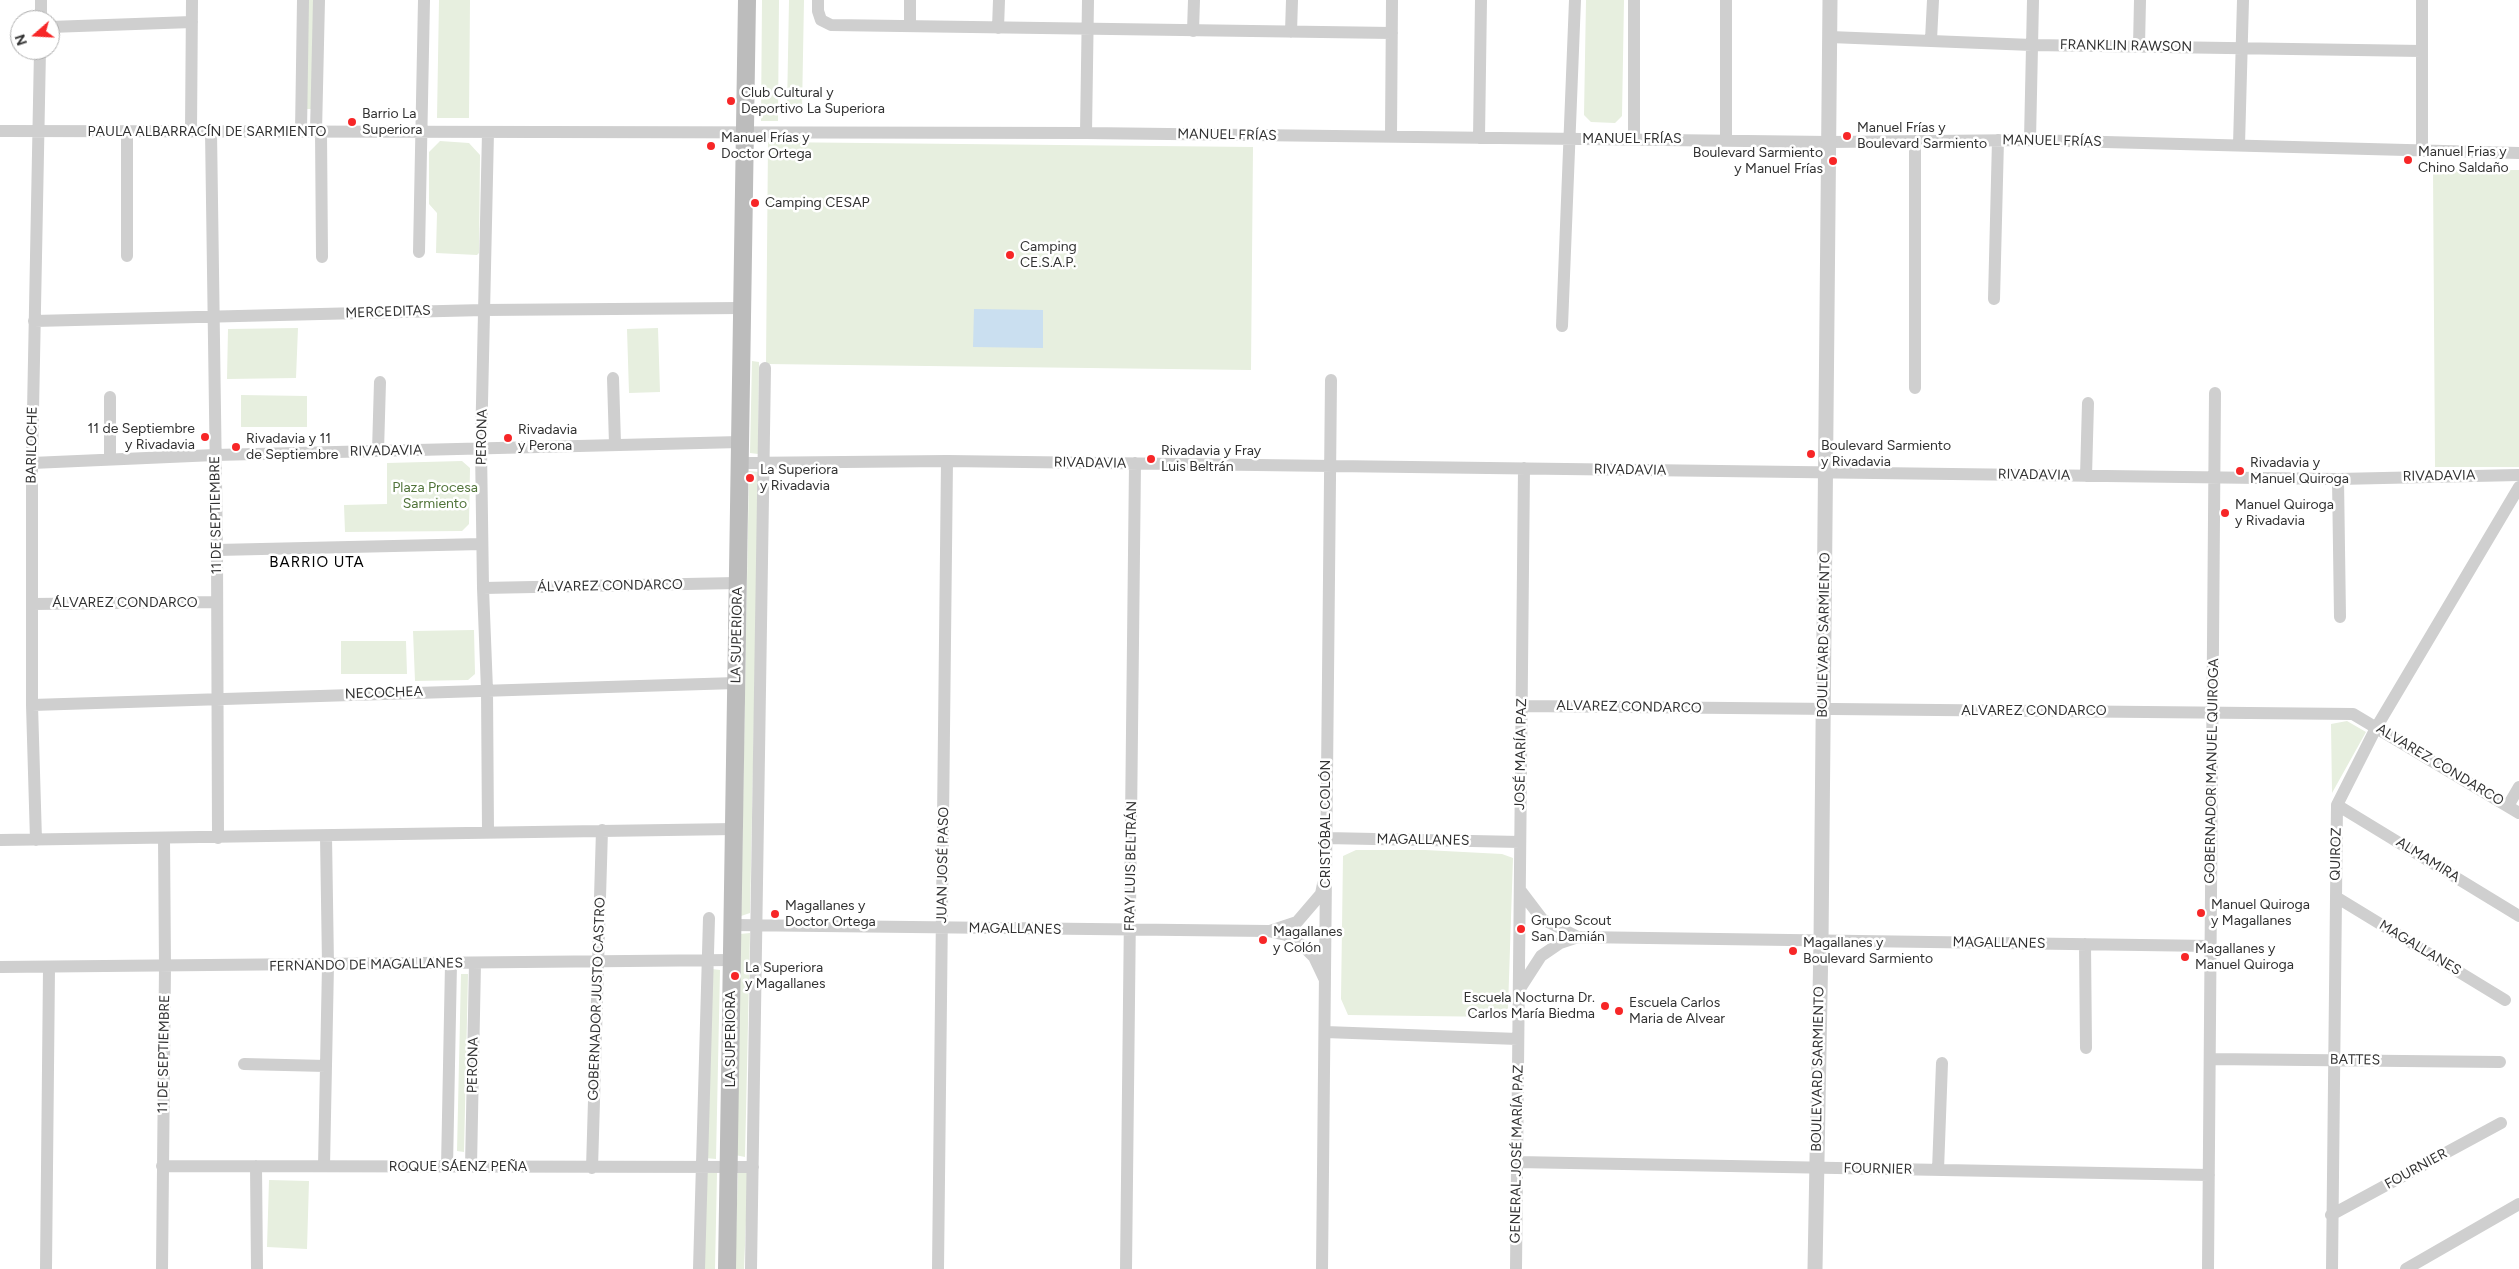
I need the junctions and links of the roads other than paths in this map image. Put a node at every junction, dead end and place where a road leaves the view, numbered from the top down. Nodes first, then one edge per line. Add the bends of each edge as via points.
1 (192, 0) edge
2 (303, 0) edge
3 (319, 0) edge
4 (424, 0) edge
5 (747, 0) edge
6 (818, 0) edge
7 (910, 0) edge
8 (999, 0) edge
9 (1088, 0) edge
10 (1194, 0) edge
11 (1292, 0) edge
12 (1392, 0) edge
13 (1481, 0) edge
14 (1575, 0) edge
15 (1634, 0) edge
16 (1726, 0) edge
17 (1830, 0) edge
18 (1933, 0) edge
19 (2033, 0) edge
20 (2140, 0) edge
21 (2243, 0) edge
22 (2422, 0) edge
23 (192, 22) junction
24 (910, 26) junction
25 (60, 27) edge
26 (998, 28) junction
27 (1087, 29) junction
28 (1193, 31) junction
29 (1292, 32) junction
30 (1392, 34) junction
31 (1830, 38) junction
32 (1931, 40) junction
33 (2032, 45) junction
34 (2139, 46) junction
35 (2241, 48) junction
36 (2422, 51) junction
37 (40, 60) edge
38 (0, 130) edge
39 (38, 131) junction
40 (127, 131) junction
41 (191, 131) junction
42 (211, 131) junction
43 (300, 132) junction
44 (319, 132) junction
45 (421, 132) junction
46 (488, 132) junction
47 (745, 132) junction
48 (1086, 133) junction
49 (1391, 136) junction
50 (1479, 138) junction
51 (1571, 138) junction
52 (1634, 139) junction
53 (1726, 140) junction
54 (1998, 140) junction
55 (2030, 140) junction
56 (1915, 141) junction
57 (1829, 142) junction
58 (2239, 145) junction
59 (2422, 151) junction
60 (2519, 153) edge
61 (419, 252) dead end
62 (127, 256) dead end
63 (322, 257) dead end
64 (1994, 299) dead end
65 (742, 308) junction
66 (484, 310) junction
67 (213, 317) junction
68 (34, 321) junction
69 (1562, 326) dead end
70 (765, 368) dead end
71 (612, 378) dead end
72 (1331, 380) dead end
73 (380, 382) dead end
74 (1915, 388) dead end
75 (2215, 393) dead end
76 (110, 397) dead end
77 (2088, 403) dead end
78 (740, 442) junction
79 (614, 444) junction
80 (481, 448) junction
81 (378, 451) junction
82 (215, 455) junction
83 (110, 460) junction
84 (947, 461) junction
85 (32, 463) junction
86 (740, 463) junction
87 (763, 463) junction
88 (1135, 463) junction
89 (1330, 466) junction
90 (1524, 468) junction
91 (1826, 472) junction
92 (2519, 475) edge
93 (2086, 476) junction
94 (2215, 478) junction
95 (2338, 479) junction
96 (2519, 487) edge
97 (482, 544) junction
98 (217, 550) junction
99 (737, 583) junction
100 (483, 588) junction
101 (217, 602) junction
102 (32, 604) junction
103 (2340, 617) dead end
104 (736, 683) junction
105 (488, 690) junction
106 (218, 699) junction
107 (32, 706) junction
108 (1522, 706) junction
109 (1823, 710) junction
110 (2213, 712) junction
111 (2376, 728) junction
112 (2519, 788) edge
113 (2337, 805) junction
114 (2514, 810) edge
115 (734, 829) junction
116 (602, 830) junction
117 (488, 832) junction
118 (326, 836) junction
119 (164, 838) junction
120 (218, 838) junction
121 (1326, 838) junction
122 (0, 840) edge
123 (36, 840) junction
124 (1520, 842) junction
125 (1326, 875) junction
126 (1520, 890) junction
127 (2336, 897) junction
128 (2519, 916) edge
129 (709, 918) dead end
130 (732, 925) junction
131 (756, 925) junction
132 (942, 928) junction
133 (1130, 930) junction
134 (1268, 931) junction
135 (1578, 937) junction
136 (1820, 941) junction
137 (2085, 944) junction
138 (2211, 946) junction
139 (708, 960) junction
140 (732, 960) junction
141 (598, 962) junction
142 (475, 963) junction
143 (451, 964) junction
144 (328, 965) junction
145 (0, 967) edge
146 (166, 967) junction
147 (50, 968) junction
148 (1326, 982) junction
149 (1519, 991) junction
150 (2505, 1000) dead end
151 (1325, 1032) junction
152 (1518, 1039) junction
153 (2086, 1048) dead end
154 (2210, 1058) junction
155 (2334, 1060) junction
156 (2500, 1062) dead end
157 (1942, 1063) dead end
158 (244, 1064) dead end
159 (326, 1066) junction
160 (2501, 1123) dead end
161 (1517, 1162) junction
162 (162, 1166) junction
163 (256, 1166) junction
164 (324, 1166) junction
165 (447, 1167) junction
166 (471, 1167) junction
167 (702, 1167) junction
168 (730, 1167) junction
169 (753, 1167) junction
170 (592, 1168) junction
171 (1816, 1168) junction
172 (1938, 1170) junction
173 (2209, 1175) junction
174 (2519, 1204) edge
175 (2331, 1215) junction
176 (46, 1269) edge
177 (162, 1269) edge
178 (257, 1269) edge
179 (699, 1269) edge
180 (727, 1269) edge
181 (751, 1269) edge
182 (938, 1269) edge
183 (1126, 1269) edge
184 (1322, 1269) edge
185 (1516, 1269) edge
186 (1815, 1269) edge
187 (2208, 1269) edge
188 (2332, 1269) edge
189 (2406, 1269) edge

1 - 23 street
2 - 43 street
3 - 44 street
4 - 45 street
5 - 47 main road, LA SUPERIORA
6 - 24 street via 821,20 830,25
7 - 24 street
8 - 26 street
9 - 27 street
10 - 28 street
11 - 29 street
12 - 30 street
13 - 50 street
14 - 51 street
15 - 52 street
16 - 53 street
17 - 31 street, BOULEVARD SARMIENTO
18 - 32 street
19 - 33 street
20 - 34 street
21 - 35 street
22 - 36 street
23 - 25 street
23 - 41 street
24 - 26 street
26 - 27 street
27 - 28 street
27 - 48 street
28 - 29 street
29 - 30 street
30 - 49 street
31 - 32 street, FRANKLIN RAWSON
31 - 57 street, BOULEVARD SARMIENTO
32 - 33 street, FRANKLIN RAWSON
33 - 34 street, FRANKLIN RAWSON
33 - 55 street
34 - 35 street, FRANKLIN RAWSON
35 - 36 street, FRANKLIN RAWSON
35 - 58 street
36 - 59 street
37 - 39 street, BARILOCHE
38 - 39 street, PAULA ALBARRACÍN DE SARMIENTO
39 - 40 street, PAULA ALBARRACÍN DE SARMIENTO
39 - 68 street, BARILOCHE
40 - 41 street, PAULA ALBARRACÍN DE SARMIENTO
40 - 62 street
41 - 42 street, PAULA ALBARRACÍN DE SARMIENTO
42 - 43 street, PAULA ALBARRACÍN DE SARMIENTO
42 - 67 street, 11 DE SEPTIEMBRE
43 - 44 street, PAULA ALBARRACÍN DE SARMIENTO
44 - 45 street, PAULA ALBARRACÍN DE SARMIENTO
44 - 63 street
45 - 46 street, PAULA ALBARRACÍN DE SARMIENTO
45 - 61 street
46 - 47 street, PAULA ALBARRACÍN DE SARMIENTO
46 - 66 street, PERONA
47 - 48 street, MANUEL FRÍAS
47 - 65 main road, LA SUPERIORA
48 - 49 street, MANUEL FRÍAS
49 - 50 street, MANUEL FRÍAS
50 - 51 street, MANUEL FRÍAS
51 - 52 street, MANUEL FRÍAS
51 - 69 street
52 - 53 street, MANUEL FRÍAS
53 - 57 street, MANUEL FRÍAS
54 - 55 street, MANUEL FRÍAS
54 - 56 street, MANUEL FRÍAS
54 - 64 street
55 - 58 street, MANUEL FRÍAS
56 - 57 street, MANUEL FRÍAS
56 - 74 street
57 - 91 street, BOULEVARD SARMIENTO
58 - 59 street, MANUEL FRÍAS
59 - 60 street, MANUEL FRÍAS
65 - 66 street, MERCEDITAS
65 - 78 main road, LA SUPERIORA
66 - 67 street, MERCEDITAS
66 - 80 street, PERONA
67 - 68 street, MERCEDITAS
67 - 82 street, 11 DE SEPTIEMBRE
68 - 85 street, BARILOCHE
70 - 87 street
71 - 79 street
72 - 89 street, CRISTÓBAL COLÓN
73 - 81 street
75 - 94 street, GOBERNADOR MANUEL QUIROGA
76 - 83 street
77 - 93 street
78 - 79 street, RIVADAVIA
78 - 86 main road, LA SUPERIORA
79 - 80 street, RIVADAVIA
80 - 81 street, RIVADAVIA
80 - 97 street, PERONA
81 - 82 street, RIVADAVIA
82 - 83 street, RIVADAVIA
82 - 98 street, 11 DE SEPTIEMBRE
83 - 85 street, RIVADAVIA
84 - 87 street, RIVADAVIA
84 - 88 street, RIVADAVIA
84 - 132 street, JUAN JOSÉ PASO
85 - 102 street, BARILOCHE
86 - 87 street, RIVADAVIA
86 - 99 main road, LA SUPERIORA
87 - 131 street
88 - 89 street, RIVADAVIA
88 - 133 street, FRAY LUIS BELTRÁN
89 - 90 street, RIVADAVIA
89 - 121 street, CRISTÓBAL COLÓN
90 - 91 street, RIVADAVIA
90 - 108 street, JOSÉ MARÍA PAZ
91 - 93 street, RIVADAVIA
91 - 109 street, BOULEVARD SARMIENTO
92 - 95 street, RIVADAVIA
93 - 94 street, RIVADAVIA
94 - 95 street, RIVADAVIA
94 - 110 street, GOBERNADOR MANUEL QUIROGA
95 - 103 street
96 - 111 street, QUIROZ
97 - 98 street
97 - 100 street, PERONA
98 - 101 street, 11 DE SEPTIEMBRE
99 - 100 street, ÁLVAREZ CONDARCO
99 - 104 main road, LA SUPERIORA
100 - 105 street, PERONA
101 - 102 street, ÁLVAREZ CONDARCO
101 - 106 street, 11 DE SEPTIEMBRE
102 - 107 street, BARILOCHE
104 - 105 street, NECOCHEA
104 - 115 main road, LA SUPERIORA
105 - 106 street, NECOCHEA
105 - 117 street, PERONA
106 - 107 street, NECOCHEA
106 - 120 street, 11 DE SEPTIEMBRE
107 - 123 street, BARILOCHE
108 - 109 street, ALVAREZ CONDARCO
108 - 124 street, JOSÉ MARÍA PAZ
109 - 110 street, ALVAREZ CONDARCO
109 - 136 street, BOULEVARD SARMIENTO
110 - 111 street, ALVAREZ CONDARCO via 2353,714
110 - 138 street, GOBERNADOR MANUEL QUIROGA
111 - 113 street, QUIROZ
111 - 114 street, ALVAREZ CONDARCO
112 - 114 street
113 - 127 street, QUIROZ
113 - 128 street, ALMAMIRA
115 - 116 street
115 - 130 main road, LA SUPERIORA
116 - 117 street
116 - 141 street, GOBERNADOR JUSTO CASTRO
117 - 118 street
118 - 120 street
118 - 144 street
119 - 120 street
119 - 123 street
119 - 146 street, 11 DE SEPTIEMBRE
121 - 124 street, MAGALLANES
121 - 125 street, CRISTÓBAL COLÓN
122 - 123 street
124 - 126 street, JOSÉ MARÍA PAZ
125 - 134 street, MAGALLANES via 1321,894 1297,922
125 - 148 street, CRISTÓBAL COLÓN
126 - 135 street via 1542,919
126 - 149 street, JOSÉ MARÍA PAZ
127 - 150 street, MAGALLANES
127 - 155 street, QUIROZ
129 - 139 street
130 - 131 street, MAGALLANES
130 - 140 main road, LA SUPERIORA
131 - 132 street, MAGALLANES
131 - 169 street
132 - 133 street, MAGALLANES
132 - 182 street, JUAN JOSÉ PASO
133 - 134 street, MAGALLANES
133 - 183 street, FRAY LUIS BELTRÁN
134 - 148 street, MAGALLANES via 1286,935 1302,946 1314,957
135 - 136 street, MAGALLANES
135 - 149 street via 1560,943 1541,956
136 - 137 street, MAGALLANES
136 - 171 street, BOULEVARD SARMIENTO
137 - 138 street, MAGALLANES
137 - 153 street
138 - 154 street, GOBERNADOR MANUEL QUIROGA
139 - 140 street, FERNANDO DE MAGALLANES
139 - 141 street, FERNANDO DE MAGALLANES
139 - 167 street
140 - 168 main road, LA SUPERIORA
141 - 142 street, FERNANDO DE MAGALLANES
141 - 170 street, GOBERNADOR JUSTO CASTRO
142 - 143 street, FERNANDO DE MAGALLANES
142 - 166 street, PERONA
143 - 144 street, FERNANDO DE MAGALLANES
143 - 165 street, PERONA
144 - 146 street, FERNANDO DE MAGALLANES
144 - 159 street
145 - 147 street, FERNANDO DE MAGALLANES
146 - 147 street, FERNANDO DE MAGALLANES
146 - 162 street, 11 DE SEPTIEMBRE
147 - 176 street
148 - 151 street, CRISTÓBAL COLÓN
149 - 152 street, JOSÉ MARÍA PAZ
151 - 152 street
151 - 184 street, CRISTÓBAL COLÓN
152 - 161 street, GENERAL JOSÉ MARÍA PAZ
154 - 155 street, BATTES
154 - 173 street, GOBERNADOR MANUEL QUIROGA
155 - 156 street, BATTES
155 - 175 street, QUIROZ
157 - 172 street
158 - 159 street
159 - 164 street
160 - 175 street, FOURNIER
161 - 171 street, FOURNIER
161 - 185 street, GENERAL JOSÉ MARÍA PAZ
162 - 163 street, ROQUE SÁENZ PEÑA
162 - 177 street, 11 DE SEPTIEMBRE
163 - 164 street, ROQUE SÁENZ PEÑA
163 - 178 street
164 - 165 street, ROQUE SÁENZ PEÑA
165 - 166 street, ROQUE SÁENZ PEÑA
166 - 170 street, ROQUE SÁENZ PEÑA
167 - 168 street, ROQUE SÁENZ PEÑA
167 - 170 street, ROQUE SÁENZ PEÑA
167 - 179 street
168 - 169 street, ROQUE SÁENZ PEÑA
168 - 180 main road, LA SUPERIORA
169 - 181 street
171 - 172 street, FOURNIER
171 - 186 street, BOULEVARD SARMIENTO
172 - 173 street, FOURNIER
173 - 187 street, GOBERNADOR MANUEL QUIROGA
174 - 189 street
175 - 188 street, QUIROZ

